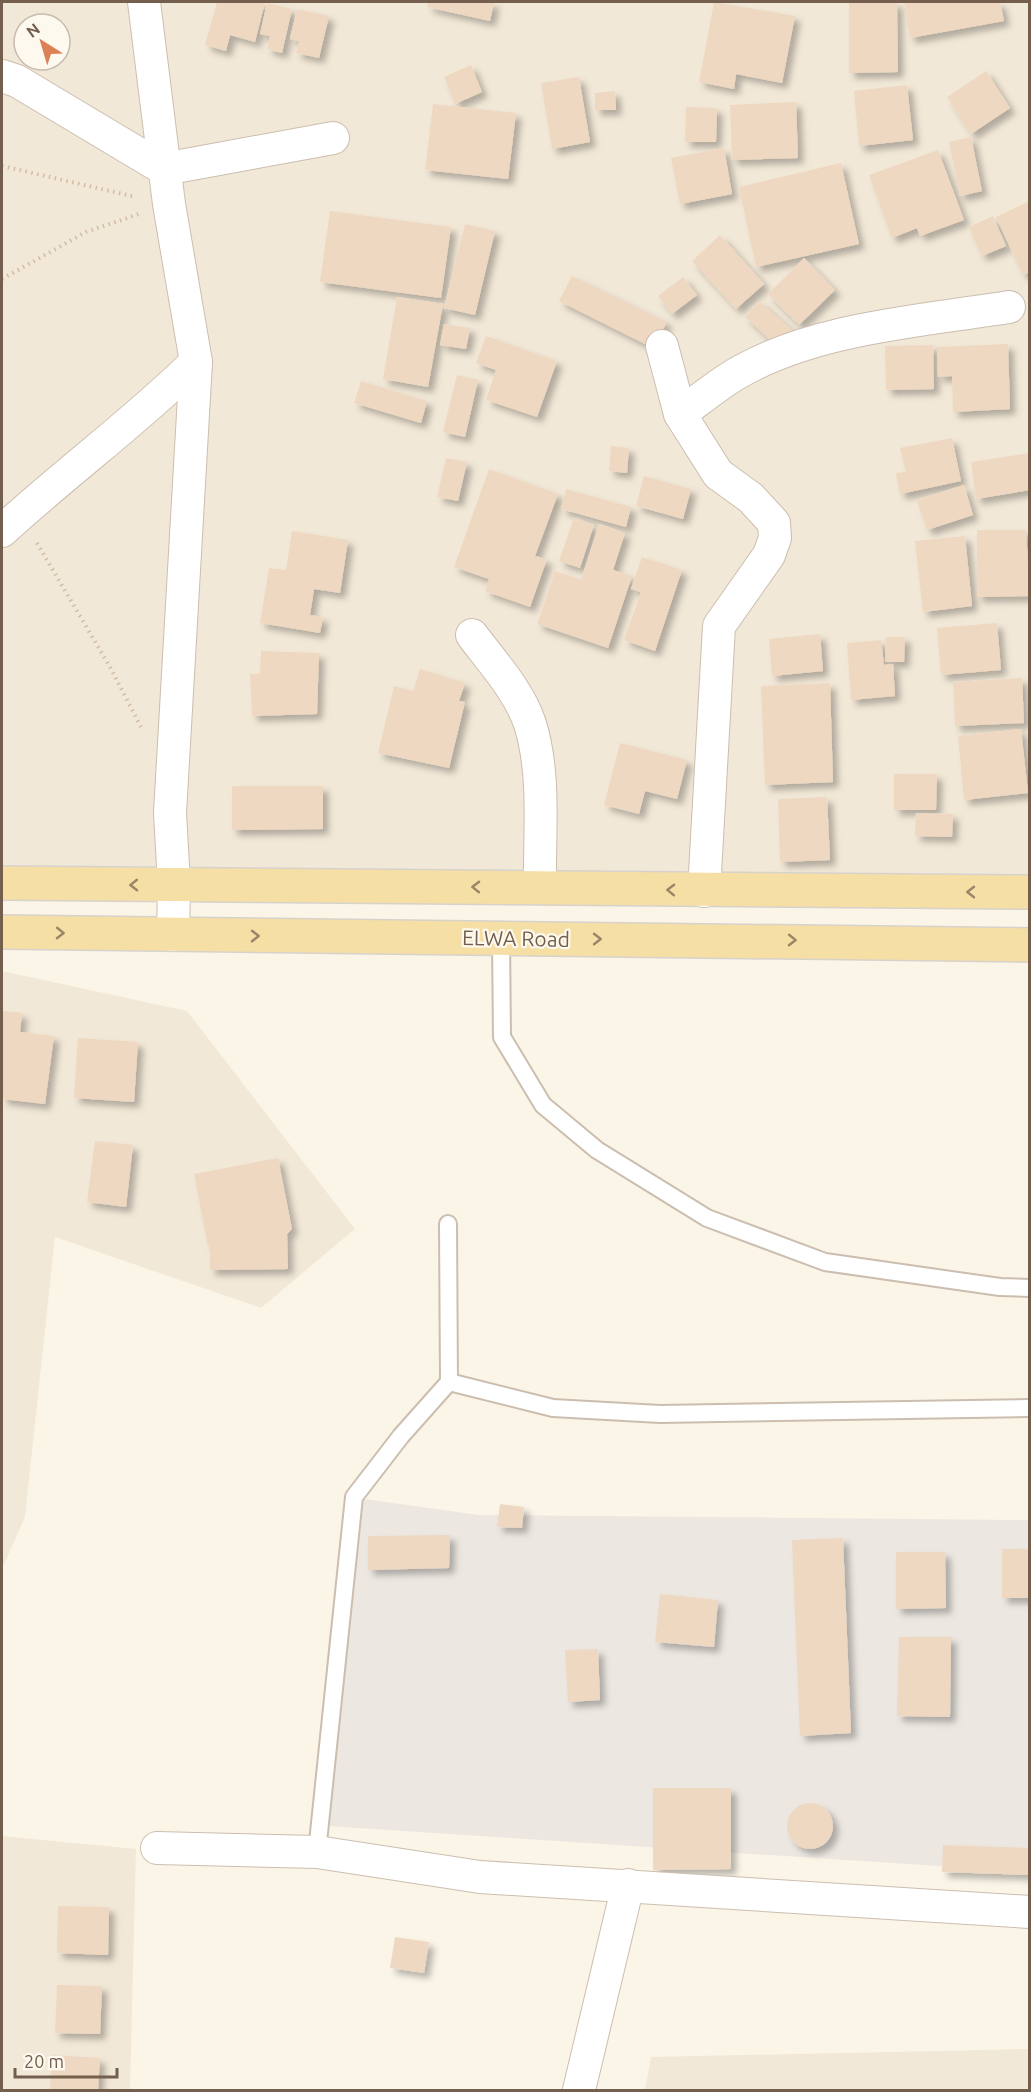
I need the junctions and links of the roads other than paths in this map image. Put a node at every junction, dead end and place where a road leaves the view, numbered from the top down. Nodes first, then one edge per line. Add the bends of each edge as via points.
1 (144, 2) edge
2 (2, 76) edge
3 (333, 138) dead end
4 (164, 168) junction
5 (1009, 307) dead end
6 (662, 346) dead end
7 (196, 362) junction
8 (680, 414) junction
9 (10, 523) edge
10 (472, 635) dead end
11 (2, 883) edge
12 (174, 884) junction
13 (540, 888) junction
14 (704, 891) junction
15 (1029, 892) edge
16 (2, 932) edge
17 (173, 935) junction
18 (501, 938) junction
19 (1029, 945) edge
20 (448, 1224) dead end
21 (1029, 1288) edge
22 (449, 1382) junction
23 (1029, 1408) edge
24 (157, 1848) dead end
25 (317, 1852) junction
26 (628, 1886) junction
27 (1029, 1912) edge
28 (579, 2091) edge

1 - 4 street
2 - 4 street via 17,81
3 - 4 street
4 - 7 street
5 - 8 street via 858,331 786,352 736,374
6 - 8 street
7 - 9 street via 156,401
7 - 12 street via 170,813
8 - 14 street via 718,474 751,498 774,523 775,538 769,555 719,626
10 - 13 street via 514,691 529,722 538,760
12 -> 11 main road
13 -> 12 main road
12 - 17 street
14 -> 13 main road
15 -> 14 main road
16 -> 17 main road, ELWA Road
17 -> 18 main road, ELWA Road
18 -> 19 main road, ELWA Road
18 - 21 lane via 502,1037 543,1105 597,1150 707,1218 825,1262
20 - 22 lane
22 - 23 lane via 553,1408 660,1414
22 - 25 lane via 354,1497
24 - 25 street
25 - 26 street via 480,1877
26 - 27 street
26 - 28 street

